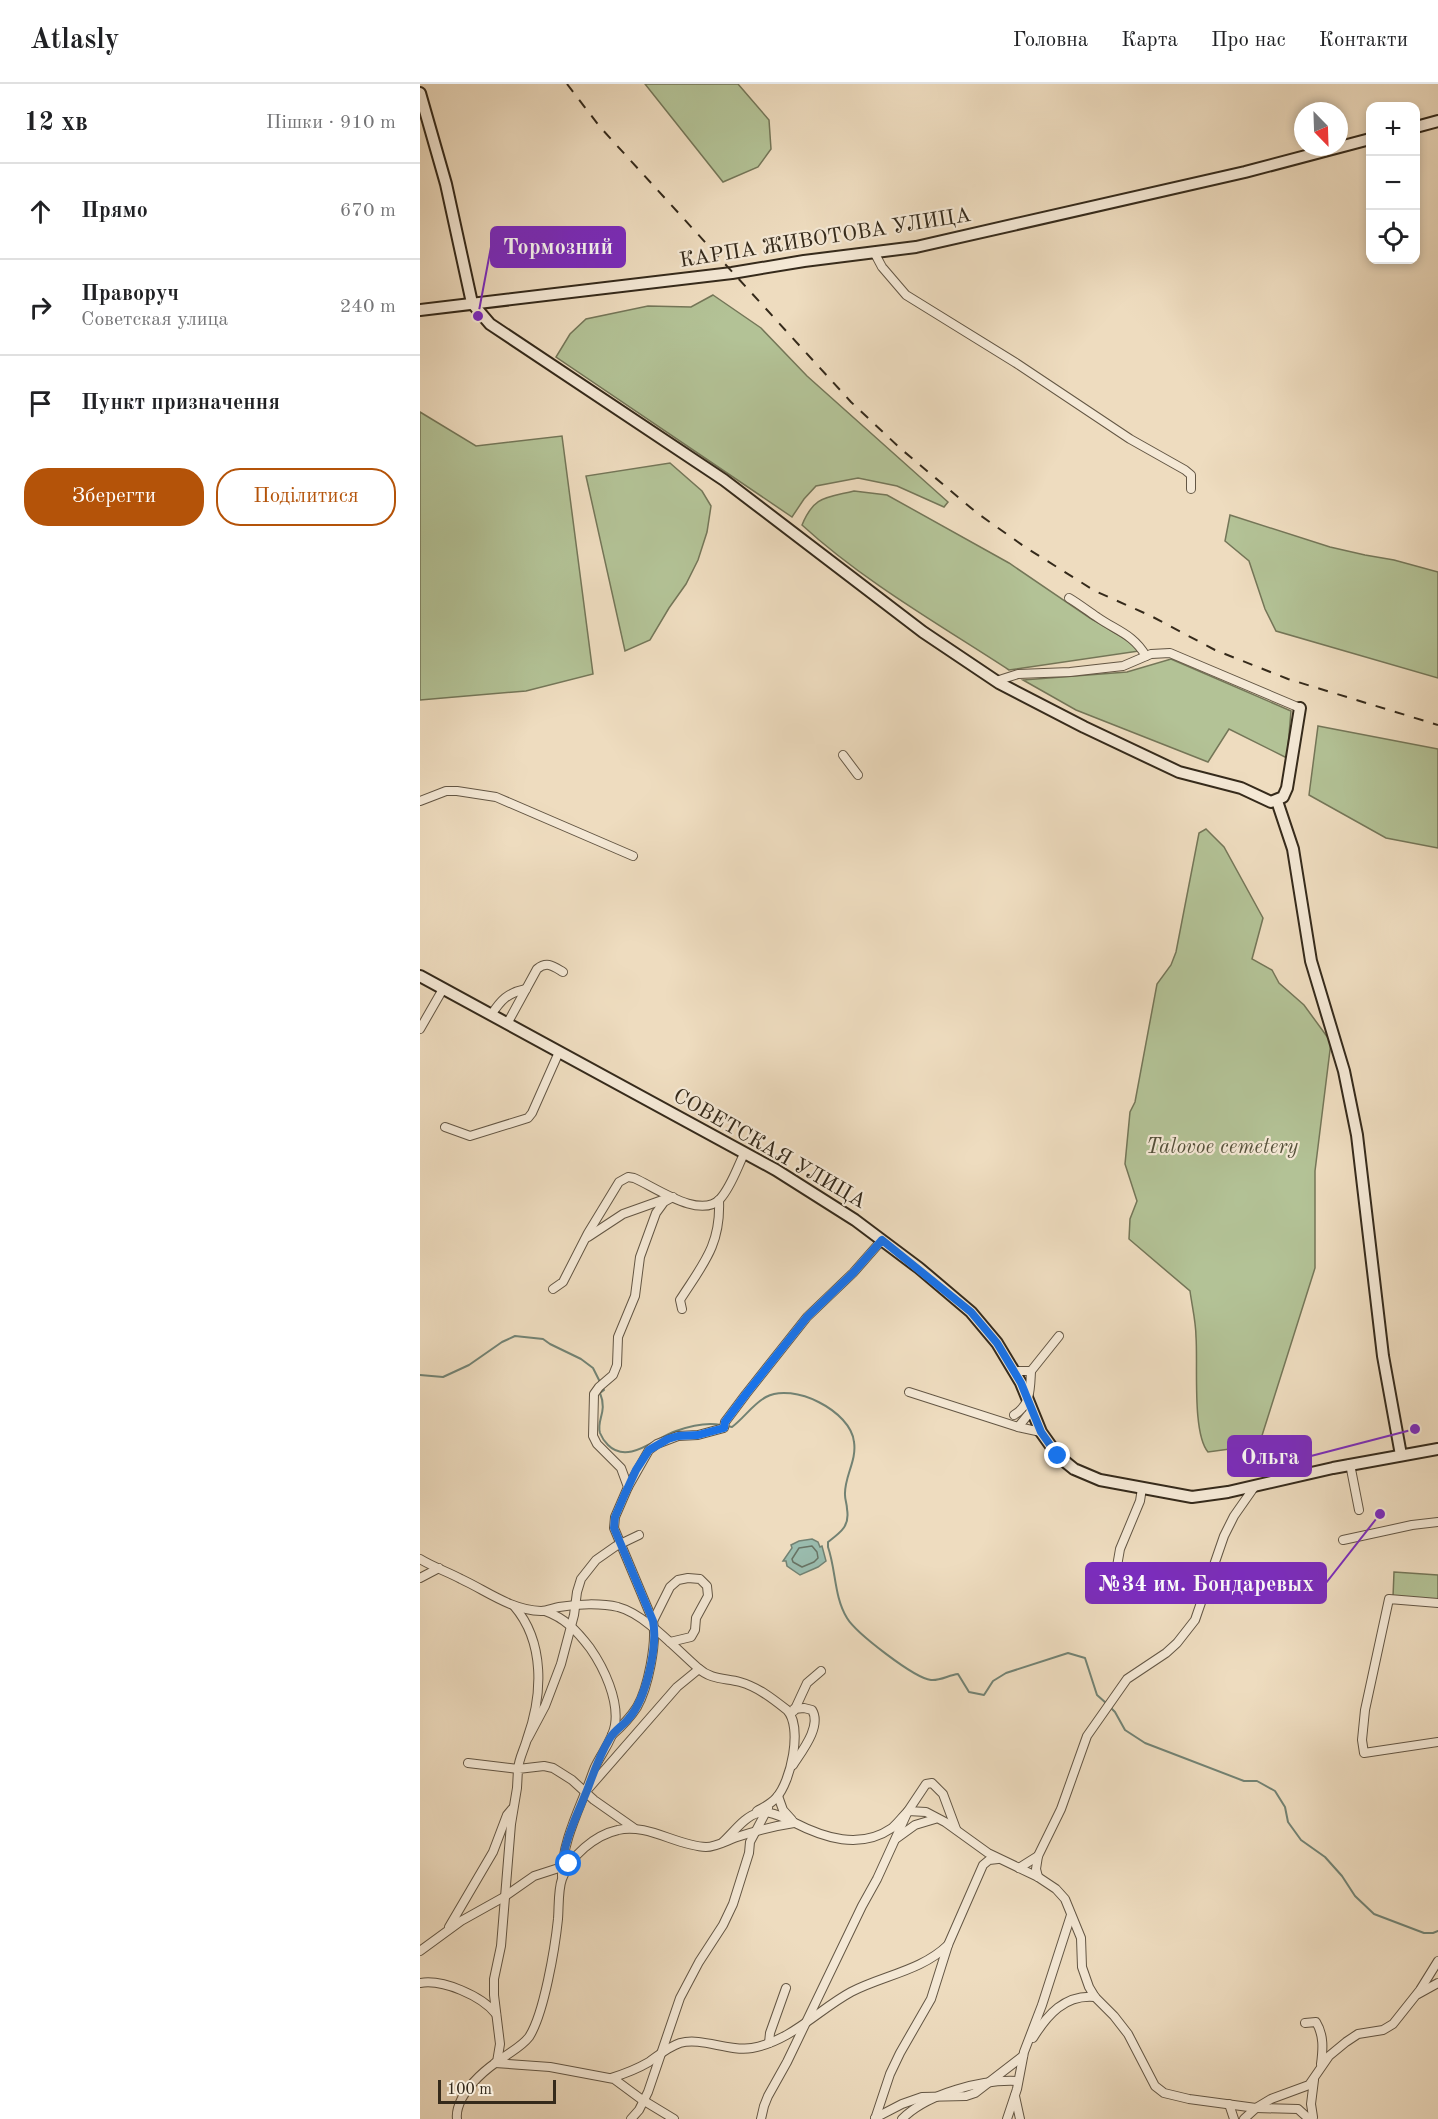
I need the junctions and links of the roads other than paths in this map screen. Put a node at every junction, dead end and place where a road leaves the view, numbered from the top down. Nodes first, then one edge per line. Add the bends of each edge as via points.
1 (420, 93) edge
2 (1438, 121) edge
3 (1420, 126) edge
4 (1366, 140) edge
5 (874, 252) junction
6 (472, 303) junction
7 (420, 310) edge
8 (1191, 489) dead end
9 (1069, 598) dead end
10 (1146, 656) junction
11 (996, 681) junction
12 (1300, 708) joint
13 (843, 755) dead end
14 (858, 775) dead end
15 (420, 801) edge
16 (1277, 801) junction
17 (633, 856) dead end
18 (563, 972) dead end
19 (420, 976) edge
20 (443, 989) junction
21 (526, 989) junction
22 (491, 1015) junction
23 (507, 1024) junction
24 (420, 1029) edge
25 (559, 1052) junction
26 (445, 1127) dead end
27 (744, 1154) junction
28 (672, 1197) junction
29 (719, 1200) junction
30 (585, 1239) junction
31 (882, 1240) junction
32 (553, 1289) dead end
33 (682, 1309) dead end
34 (1059, 1336) dead end
35 (1014, 1371) junction
36 (1031, 1371) junction
37 (909, 1392) dead end
38 (1030, 1405) junction
39 (1014, 1415) dead end
40 (1018, 1427) junction
41 (1041, 1432) junction
42 (1438, 1449) edge
43 (1401, 1455) junction
44 (1350, 1464) junction
45 (1255, 1486) junction
46 (628, 1487) junction
47 (1142, 1488) junction
48 (1359, 1510) dead end
49 (1438, 1522) edge
50 (639, 1535) dead end
51 (1343, 1540) dead end
52 (620, 1544) junction
53 (420, 1559) edge
54 (439, 1568) junction
55 (420, 1578) edge
56 (1112, 1595) dead end
57 (1438, 1604) edge
58 (513, 1605) junction
59 (576, 1606) junction
60 (543, 1611) junction
61 (571, 1625) junction
62 (654, 1625) junction
63 (670, 1642) junction
64 (699, 1670) junction
65 (821, 1671) dead end
66 (793, 1712) junction
67 (612, 1735) junction
68 (528, 1738) junction
69 (1438, 1742) edge
70 (468, 1763) dead end
71 (518, 1769) junction
72 (790, 1769) junction
73 (586, 1791) junction
74 (778, 1796) junction
75 (513, 1808) junction
76 (768, 1808) junction
77 (908, 1811) junction
78 (936, 1819) junction
79 (795, 1823) junction
80 (634, 1828) junction
81 (957, 1830) junction
82 (754, 1832) junction
83 (897, 1838) junction
84 (723, 1842) junction
85 (1038, 1856) junction
86 (998, 1859) junction
87 (565, 1865) junction
88 (1019, 1868) junction
89 (1038, 1877) junction
90 (504, 1897) junction
91 (1071, 1915) junction
92 (447, 1931) junction
93 (948, 1945) junction
94 (420, 1951) edge
95 (1438, 1961) edge
96 (420, 1983) edge
97 (1438, 1983) edge
98 (786, 1988) dead end
99 (1414, 1996) junction
100 (1095, 1997) junction
101 (497, 2015) junction
102 (805, 2023) junction
103 (1305, 2023) dead end
104 (769, 2043) junction
105 (661, 2053) junction
106 (1024, 2054) junction
107 (496, 2062) junction
108 (1320, 2069) junction
109 (611, 2078) junction
110 (1314, 2079) junction
111 (991, 2081) junction
112 (1018, 2081) junction
113 (940, 2095) junction
114 (1015, 2095) junction
115 (644, 2101) junction
116 (1229, 2104) junction
117 (1256, 2108) junction
118 (760, 2117) edge
119 (1310, 2118) edge
120 (457, 2119) edge
121 (631, 2119) edge
122 (674, 2119) edge
123 (875, 2119) edge
124 (902, 2119) edge
125 (1007, 2119) edge
126 (1020, 2119) edge
127 (1234, 2119) edge
128 (1244, 2119) edge
129 (1322, 2119) edge

1 - 6 main road via 446,184
2 - 3 main road
4 - 5 main road, КАРПА ЖИВОТОВА УЛИЦА via 954,239
5 - 6 main road, КАРПА ЖИВОТОВА УЛИЦА
5 - 8 street via 906,296 1185,470 1191,475
6 - 7 main road, КАРПА ЖИВОТОВА УЛИЦА
6 - 11 main road via 490,324 724,480 923,632
9 - 10 street via 1134,640
10 - 11 street via 1123,666 1018,674
10 - 12 street via 1177,655
11 - 16 main road via 1179,772
12 - 16 main road via 1287,788
13 - 14 street
15 - 17 street via 458,790 496,797
16 - 43 main road via 1293,849 1311,961 1344,1071 1357,1136 1383,1356
18 - 21 street via 549,964 542,965
19 - 20 main road, СОВЕТСКАЯ УЛИЦА
20 - 22 main road, СОВЕТСКАЯ УЛИЦА
20 - 24 street
21 - 22 street via 504,996
21 - 23 street
22 - 23 main road, СОВЕТСКАЯ УЛИЦА
23 - 25 main road, СОВЕТСКАЯ УЛИЦА
25 - 26 street via 528,1118 470,1136
25 - 27 main road, СОВЕТСКАЯ УЛИЦА
27 - 29 street
27 - 31 main road, СОВЕТСКАЯ УЛИЦА via 818,1196
28 - 29 street via 694,1206 708,1206
28 - 30 street via 623,1214
28 - 30 street via 628,1177 608,1198
28 - 46 street via 660,1207 640,1257 635,1296 618,1337 614,1375 594,1394 593,1436 621,1468
29 - 33 street via 714,1246 680,1300
30 - 32 street via 563,1282
31 - 35 main road, СОВЕТСКАЯ УЛИЦА via 971,1312
31 - 46 street via 807,1317 724,1425 657,1444 649,1450
34 - 36 street
35 - 36 street
35 - 38 main road, СОВЕТСКАЯ УЛИЦА
36 - 38 street
37 - 40 street
38 - 39 street
38 - 40 street
38 - 41 main road, СОВЕТСКАЯ УЛИЦА
40 - 41 street
41 - 47 main road, СОВЕТСКАЯ УЛИЦА via 1058,1456 1074,1469 1100,1480
42 - 43 main road, СОВЕТСКАЯ УЛИЦА
43 - 44 main road, СОВЕТСКАЯ УЛИЦА
44 - 45 main road, СОВЕТСКАЯ УЛИЦА
44 - 48 street
45 - 47 main road, СОВЕТСКАЯ УЛИЦА via 1192,1497
45 - 85 street via 1224,1536 1195,1620 1177,1643 1127,1679 1087,1736 1061,1809
46 - 52 street via 615,1517
47 - 56 street via 1120,1549
49 - 51 street
50 - 52 street
52 - 59 street via 596,1560 581,1579
52 - 62 street
53 - 54 street
54 - 55 street
54 - 58 street
57 - 69 street via 1389,1599 1362,1740 1364,1753
58 - 60 street
58 - 68 street via 530,1628 538,1656 537,1689
59 - 60 street
59 - 61 street
59 - 62 street via 621,1608
60 - 61 street
61 - 67 street via 602,1669 615,1710
61 - 68 street via 553,1687
62 - 63 street
62 - 63 street via 670,1587 678,1580 700,1579 707,1586 708,1596 691,1637
62 - 67 street via 649,1671 638,1705
63 - 64 street
64 - 66 street via 718,1680 754,1688
64 - 73 street via 677,1688
65 - 66 street via 807,1683
66 - 72 street
66 - 72 street via 812,1710 816,1715 815,1724
67 - 73 street
68 - 71 street
70 - 71 street
71 - 73 street via 554,1768
71 - 75 street
72 - 74 street
73 - 80 street
73 - 87 street
74 - 76 street
74 - 79 street
75 - 90 street
75 - 92 street via 493,1852
76 - 79 street
76 - 82 street
76 - 84 street via 755,1813
77 - 78 street via 926,1812
77 - 79 street via 895,1826 869,1838 835,1839
77 - 81 street via 921,1789 932,1783 943,1794
77 - 83 street
78 - 81 street
78 - 83 street via 915,1825
79 - 82 street
80 - 84 street via 692,1845 709,1847
80 - 87 street via 597,1838
81 - 86 street
82 - 84 street
82 - 105 street via 733,1904 680,1998
83 - 102 street
85 - 88 street
85 - 89 street
86 - 88 street
86 - 93 street via 983,1865
87 - 90 street via 534,1876
87 - 107 street via 557,1932 539,2012 529,2037
88 - 89 street
89 - 91 street via 1065,1899
90 - 92 street
90 - 101 street via 501,1946 494,1978
91 - 100 street via 1081,1938 1085,1978
91 - 106 street
92 - 94 street
93 - 102 street via 925,1963 850,1993
93 - 123 street via 930,1999 895,2064
95 - 99 street
96 - 101 street via 443,1983 456,1988 490,2006
97 - 99 street
98 - 104 street
99 - 108 street via 1393,2024 1383,2030 1358,2034 1329,2056
100 - 106 street via 1068,2001 1053,2011
100 - 116 street via 1128,2034 1155,2086 1164,2093
101 - 107 street via 500,2044
102 - 104 street
102 - 118 street
103 - 108 street via 1316,2022 1319,2027 1323,2049
104 - 105 street via 730,2049 682,2043
105 - 109 street
105 - 115 street
106 - 111 street
106 - 112 street
107 - 109 street
107 - 120 street via 470,2083
108 - 110 street
109 - 115 street
110 - 117 street
110 - 119 street
111 - 112 street
111 - 113 street
112 - 114 street
113 - 123 street via 902,2104
113 - 124 street
114 - 125 street
114 - 126 street
115 - 121 street
115 - 122 street
116 - 117 street
116 - 127 street
117 - 119 street via 1298,2109
117 - 128 street
119 - 129 street

